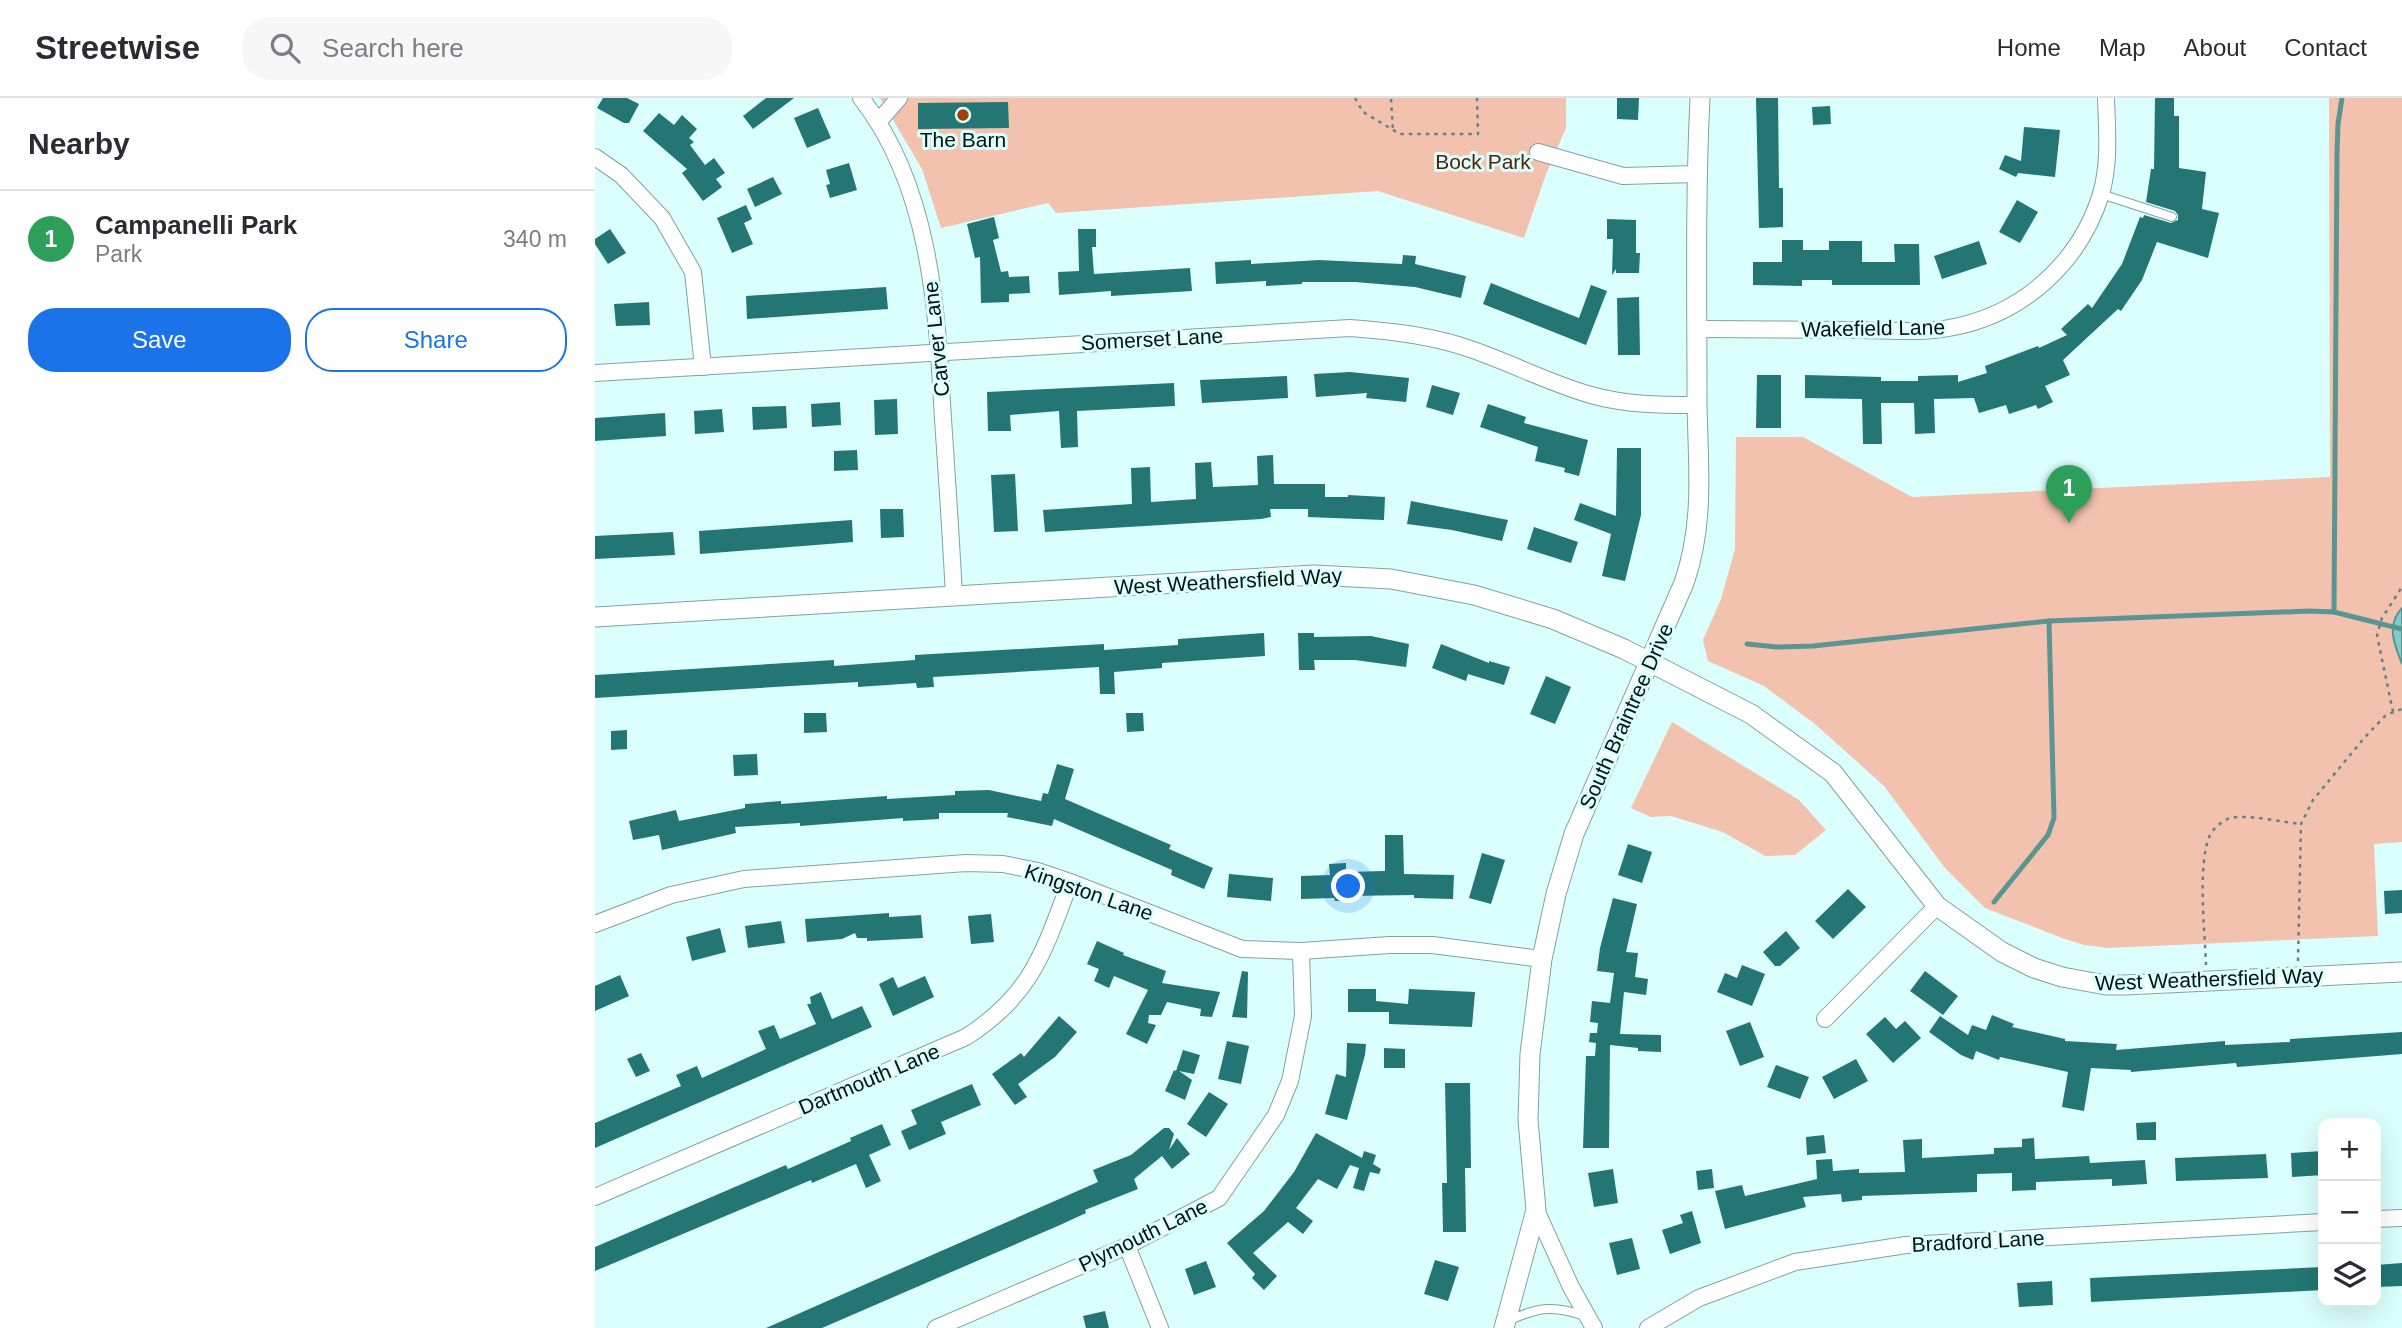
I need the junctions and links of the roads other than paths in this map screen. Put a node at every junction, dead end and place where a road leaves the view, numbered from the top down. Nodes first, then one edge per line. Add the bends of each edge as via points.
1 (861, 98) edge
2 (899, 98) edge
3 (1700, 98) edge
4 (2106, 98) edge
5 (879, 121) junction
6 (1538, 152) dead end
7 (595, 157) edge
8 (1696, 174) junction
9 (2101, 194) junction
10 (2172, 217) dead end
11 (1698, 329) junction
12 (939, 351) junction
13 (703, 367) junction
14 (595, 373) edge
15 (1697, 405) junction
16 (954, 596) junction
17 (595, 617) edge
18 (1649, 663) junction
19 (1070, 882) junction
20 (1937, 906) junction
21 (595, 924) edge
22 (1301, 951) junction
23 (1542, 959) junction
24 (2402, 972) edge
25 (1825, 1018) dead end
26 (595, 1197) edge
27 (1536, 1210) junction
28 (2402, 1218) edge
29 (2381, 1219) edge
30 (2318, 1222) edge
31 (1127, 1245) junction
32 (1591, 1323) edge
33 (1506, 1324) edge
34 (936, 1328) edge
35 (1160, 1328) edge
36 (1648, 1328) edge

1 - 5 street, Carver Lane
2 - 5 street
3 - 8 street, South Braintree Drive
4 - 9 street, Wakefield Lane via 2107,155
5 - 12 street, Carver Lane via 916,206 935,299
6 - 8 street via 1623,176
7 - 13 street via 621,175 662,218 693,272
8 - 11 street, South Braintree Drive
9 - 10 lane
9 - 11 street, Wakefield Lane via 2082,238 2047,280 2015,304 1972,323 1919,330
11 - 15 street, South Braintree Drive
12 - 13 street, Somerset Lane
12 - 15 street, Somerset Lane via 1350,328 1429,338 1473,350 1593,396 1652,405
12 - 16 street, Carver Lane
13 - 14 street, Somerset Lane
15 - 18 street, South Braintree Drive via 1695,546
16 - 17 street, West Weathersfield Way
16 - 18 street, West Weathersfield Way via 1314,575 1391,579 1515,606 1597,637
18 - 20 street, West Weathersfield Way via 1751,715 1833,773
18 - 23 street, South Braintree Drive via 1574,834
19 - 21 street, Kingston Lane via 1003,864 966,863 744,879 671,895
19 - 22 street, Kingston Lane via 1242,949
19 - 26 street, Dartmouth Lane via 1033,972 1014,996 966,1037
20 - 24 street, West Weathersfield Way via 2002,952 2034,968 2083,982 2125,985
20 - 25 street
22 - 23 street, Kingston Lane via 1432,945
22 - 31 street, Plymouth Lane via 1303,1016 1290,1081 1276,1115 1219,1198
23 - 27 street, South Braintree Drive via 1530,1054 1528,1120
27 - 32 street
27 - 33 street, South Braintree Drive
28 - 29 street
30 - 36 street, Bradford Lane via 1906,1245 1795,1262 1699,1298
31 - 34 street, Plymouth Lane
31 - 35 street
32 - 33 lane via 1568,1310 1550,1308 1532,1310

